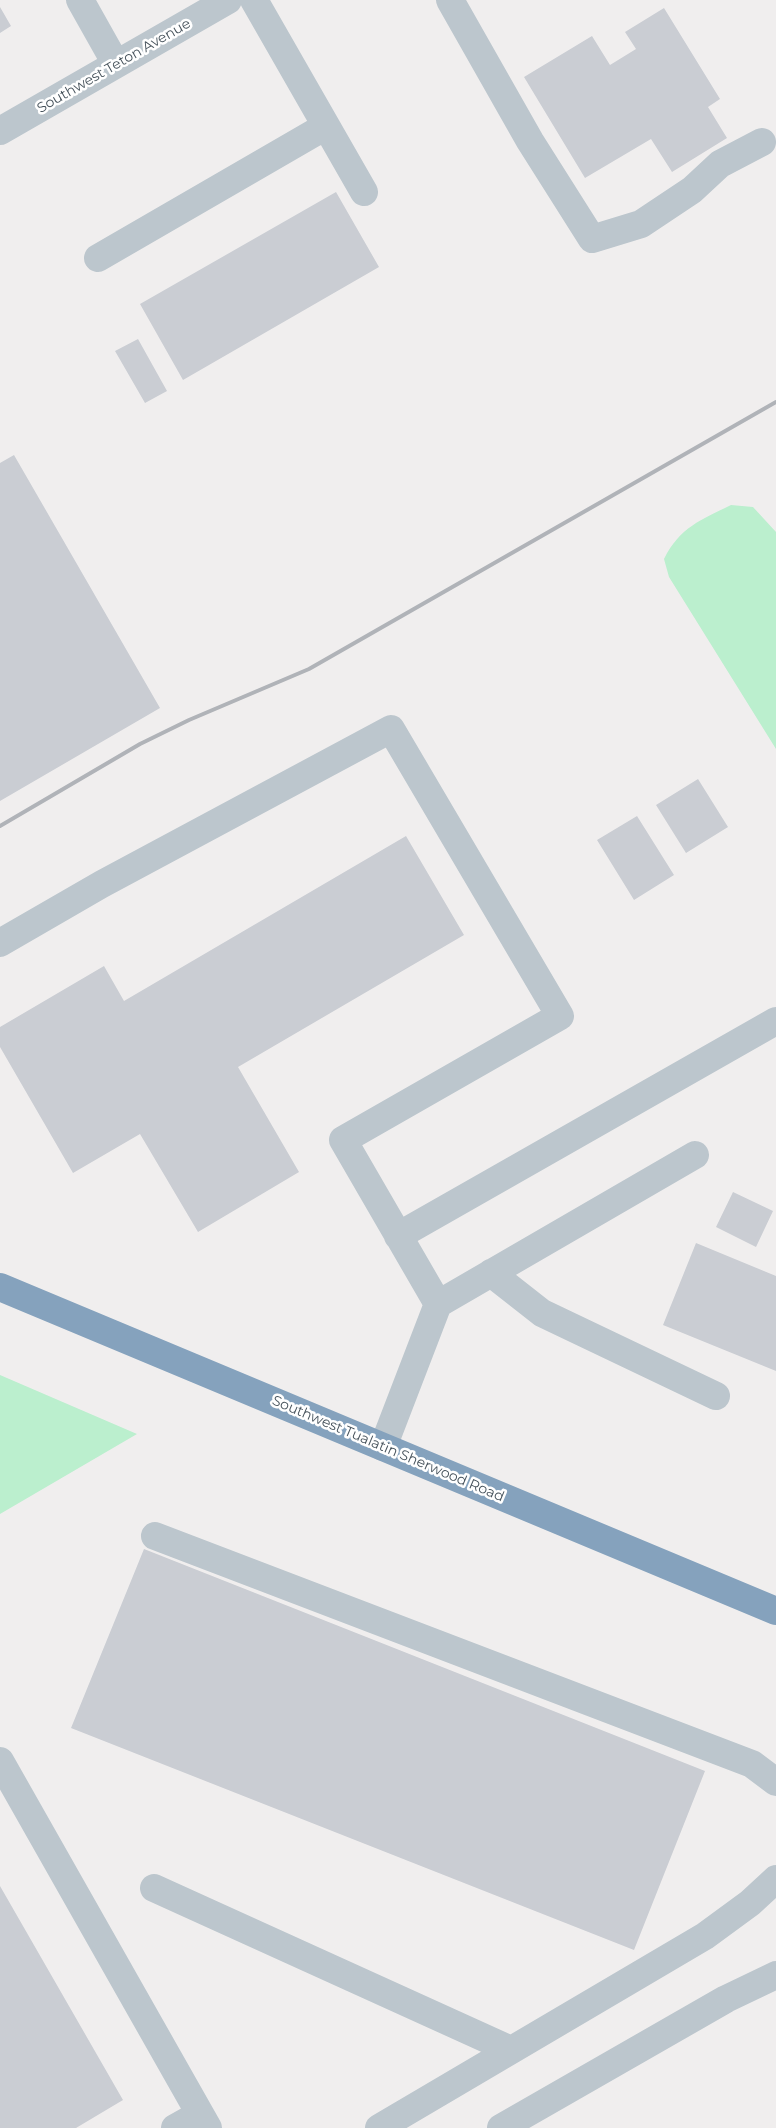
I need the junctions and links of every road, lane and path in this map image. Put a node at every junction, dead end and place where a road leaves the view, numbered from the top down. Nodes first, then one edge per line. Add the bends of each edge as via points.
1 (80, 0) edge
2 (228, 0) edge
3 (254, 0) edge
4 (450, 0) edge
5 (116, 64) junction
6 (326, 126) junction
7 (0, 131) edge
8 (762, 142) dead end
9 (364, 192) dead end
10 (98, 258) dead end
11 (0, 943) edge
12 (776, 1021) edge
13 (695, 1154) dead end
14 (398, 1236) junction
15 (491, 1273) junction
16 (0, 1287) edge
17 (438, 1304) junction
18 (716, 1396) dead end
19 (383, 1447) junction
20 (155, 1536) dead end
21 (776, 1611) edge
22 (0, 1761) edge
23 (776, 1782) edge
24 (776, 1878) edge
25 (154, 1888) dead end
26 (776, 1975) edge
27 (511, 2050) junction
28 (204, 2121) edge
29 (175, 2128) edge
30 (379, 2128) edge
31 (501, 2128) edge

1 - 5 street
2 - 5 street, Southwest Teton Avenue
3 - 6 street
4 - 8 street via 530,141 592,239 641,224 692,190 720,164
5 - 7 street, Southwest Teton Avenue
6 - 9 street
6 - 10 street
11 - 14 street via 102,884 391,729 560,1016 343,1140
12 - 14 street
13 - 15 street
14 - 17 street
15 - 17 street
15 - 18 street via 542,1313
16 - 19 highway, Southwest Tualatin Sherwood Road
17 - 19 street
19 - 21 highway, Southwest Tualatin Sherwood Road
20 - 23 street via 752,1764
22 - 28 street
24 - 27 street via 750,1903 705,1936
25 - 27 street
26 - 31 street via 726,1998
27 - 30 street
28 - 29 street

